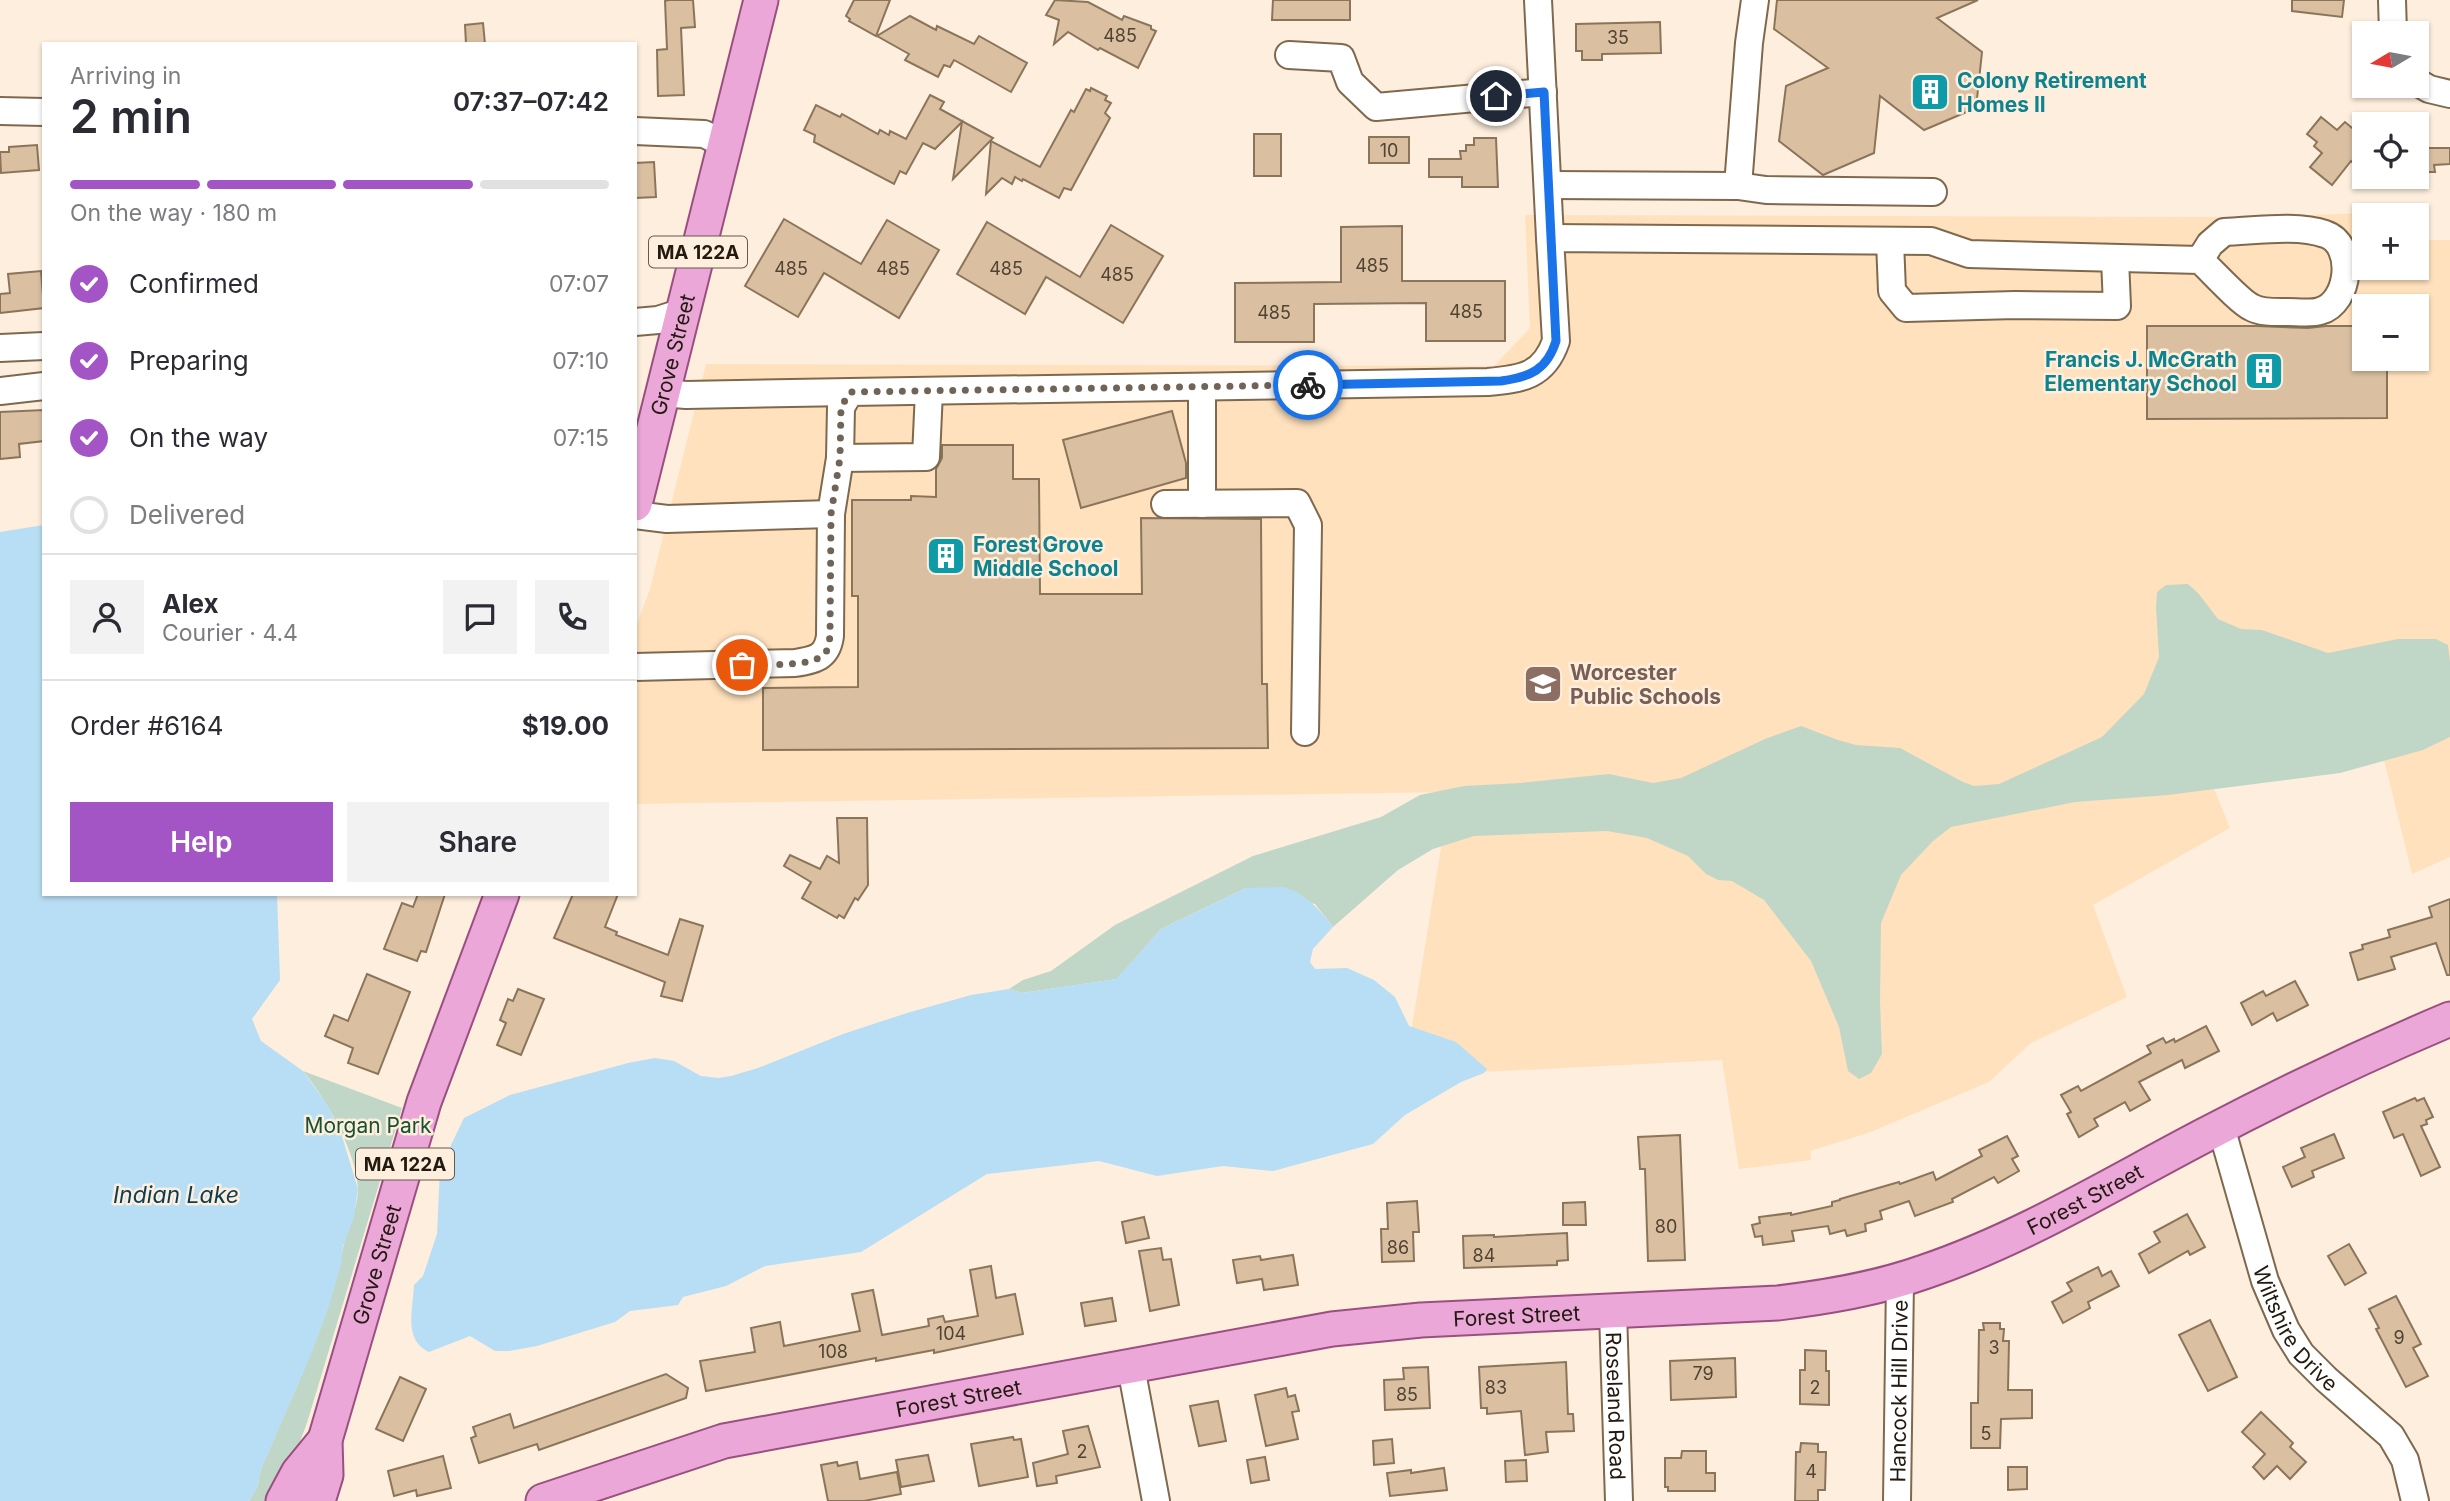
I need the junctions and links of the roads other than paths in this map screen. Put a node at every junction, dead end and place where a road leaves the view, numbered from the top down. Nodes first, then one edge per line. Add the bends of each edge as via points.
1 (761, 0) edge
2 (1538, 0) edge
3 (1755, 0) edge
4 (2392, 0) edge
5 (2393, 21) edge
6 (1289, 55) dead end
7 (2429, 89) edge
8 (1544, 92) junction
9 (2450, 94) edge
10 (0, 111) edge
11 (42, 112) edge
12 (637, 131) edge
13 (725, 144) junction
14 (1548, 185) junction
15 (1738, 186) junction
16 (1933, 192) dead end
17 (1550, 227) junction
18 (1890, 241) junction
19 (2115, 259) junction
20 (2200, 260) junction
21 (683, 312) junction
22 (637, 322) edge
23 (42, 346) edge
24 (0, 348) edge
25 (42, 386) edge
26 (1202, 387) junction
27 (0, 391) edge
28 (929, 391) junction
29 (850, 392) junction
30 (662, 393) junction
31 (840, 458) junction
32 (637, 496) edge
33 (1202, 503) junction
34 (1166, 504) dead end
35 (831, 514) junction
36 (637, 515) edge
37 (637, 667) edge
38 (1305, 732) dead end
39 (501, 896) edge
40 (2450, 1019) edge
41 (2221, 1126) junction
42 (1900, 1280) junction
43 (1613, 1312) junction
44 (1131, 1367) junction
45 (325, 1440) junction
46 (328, 1492) edge
47 (283, 1501) edge
48 (543, 1501) edge
49 (1156, 1501) edge
50 (1619, 1501) edge
51 (1897, 1501) edge
52 (2415, 1501) edge

1 - 13 main road, Grove Street / MA 122A
2 - 8 street
3 - 15 street
4 - 5 street
6 - 8 street via 1341,58 1350,82 1376,107
7 - 9 street
8 - 14 street
10 - 11 street
12 - 13 street via 704,134
13 - 21 main road, Grove Street / MA 122A
14 - 15 street
14 - 17 street
15 - 16 street
17 - 18 street
17 - 26 street via 1556,341 1547,361 1526,376 1488,382
18 - 19 street via 1931,241 1969,254
18 - 19 street via 1892,291 1906,308 2117,306
19 - 20 street
20 - 20 street via 2224,232 2303,229 2328,234 2340,245 2347,264 2336,299 2321,311 2275,312 2251,307
21 - 22 street
21 - 30 main road, Grove Street / MA 122A
23 - 24 street
25 - 27 street
26 - 28 street
26 - 33 street
28 - 29 street
28 - 31 street via 926,457
29 - 30 street
29 - 31 street via 841,407
30 - 32 main road, Grove Street / MA 122A
31 - 35 street
33 - 34 street
33 - 38 street via 1297,503 1308,525
35 - 36 street via 667,519
35 - 37 street via 830,636 823,656 795,663
39 - 45 main road, Grove Street / MA 122A via 424,1102
40 - 41 main road, Forest Street
41 - 42 main road, Forest Street via 2008,1239
41 - 52 street, Wiltshire Drive via 2266,1281 2286,1330 2301,1354 2391,1436 2405,1460
42 - 43 main road, Forest Street via 1778,1303
42 - 51 street, Hancock Hill Drive
43 - 44 main road, Forest Street via 1363,1325
43 - 50 street, Roseland Road
44 - 48 main road, Forest Street via 724,1441
44 - 49 street
45 - 46 main road, Grove Street / MA 122A
45 - 47 main road, Grove Street / MA 122A via 298,1473

